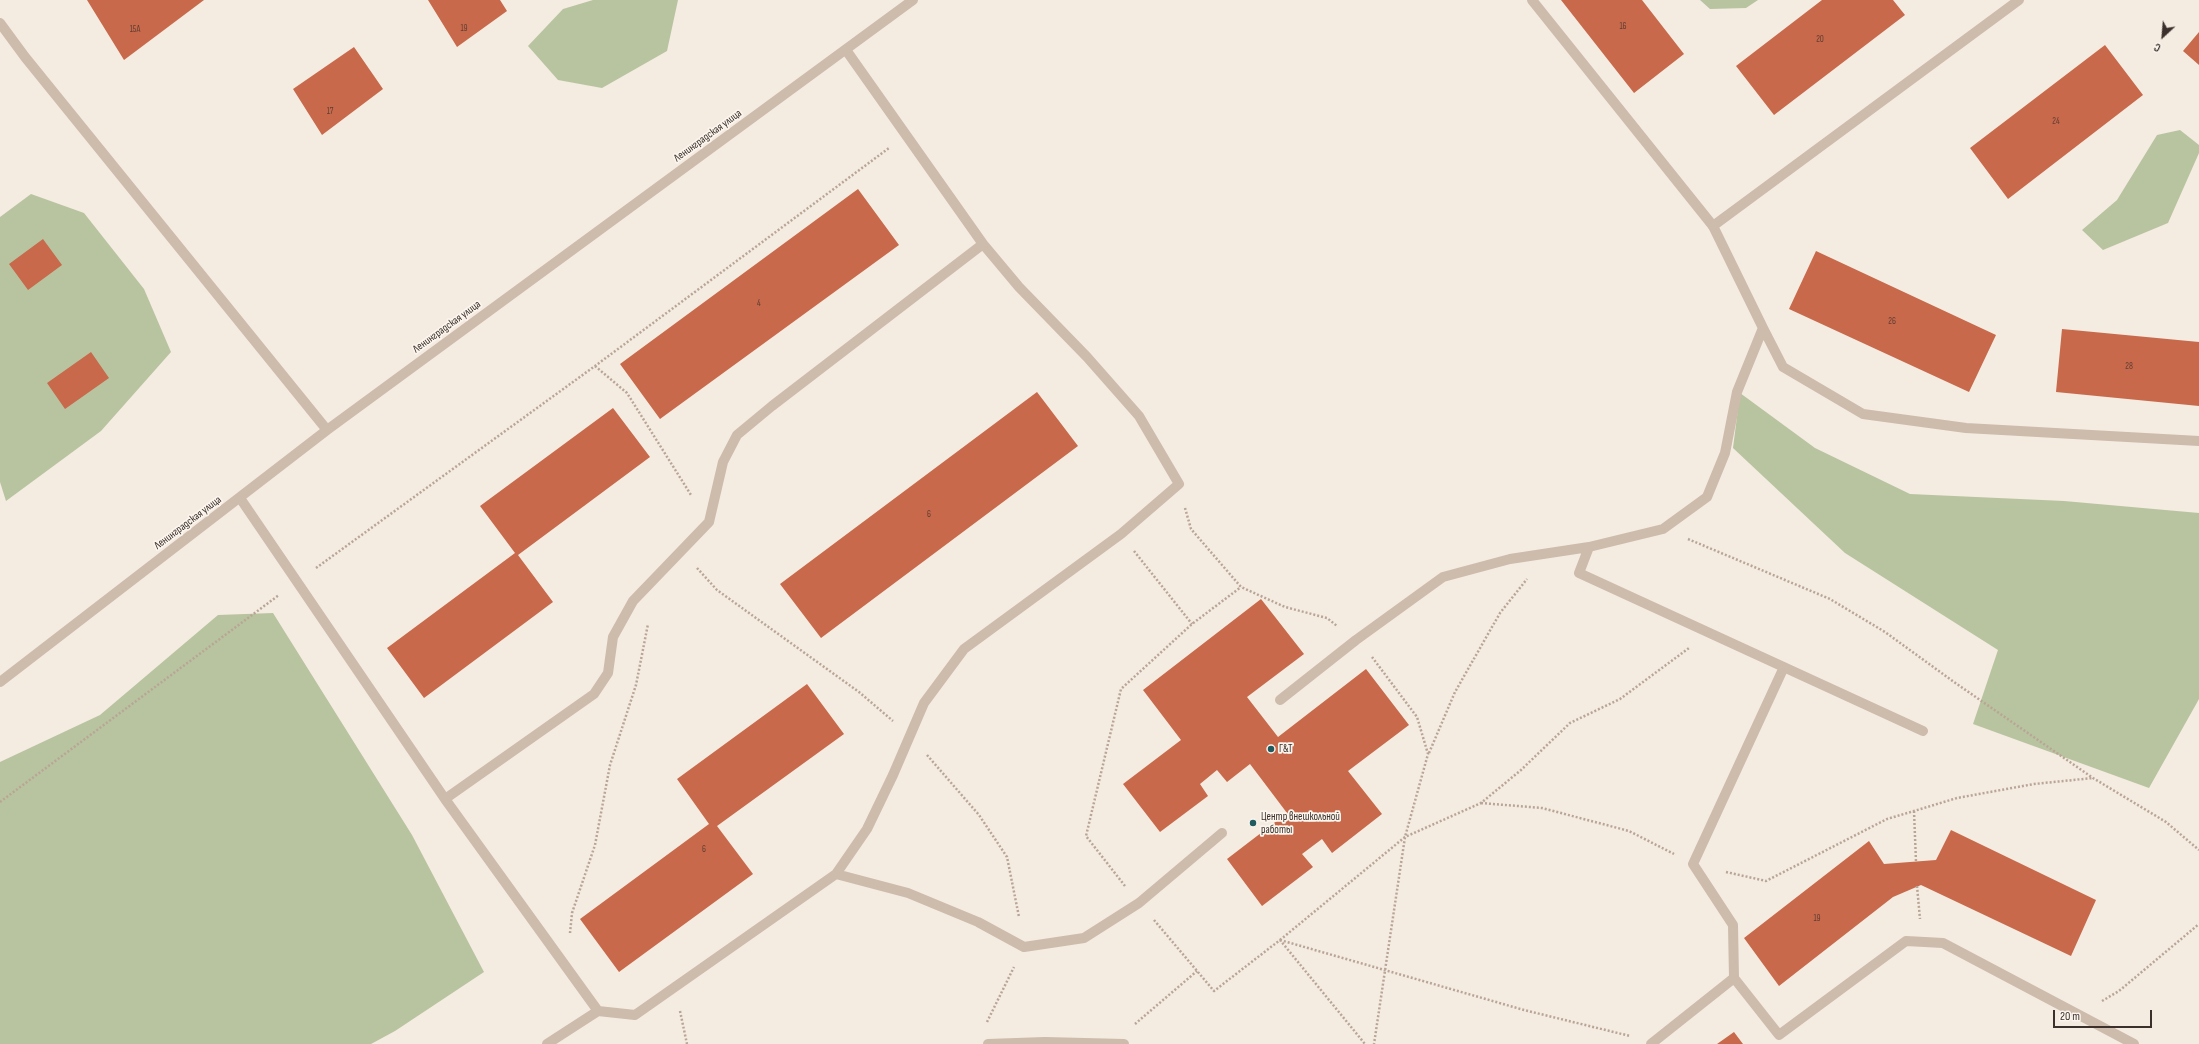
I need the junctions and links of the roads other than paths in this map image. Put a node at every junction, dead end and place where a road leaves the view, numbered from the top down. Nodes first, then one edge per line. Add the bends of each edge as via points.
1 (913, 0) edge
2 (1532, 0) edge
3 (2019, 0) edge
4 (0, 22) edge
5 (846, 50) junction
6 (1713, 226) junction
7 (984, 244) junction
8 (1763, 328) junction
9 (326, 430) junction
10 (2199, 441) edge
11 (240, 498) junction
12 (1589, 547) junction
13 (1784, 667) junction
14 (0, 682) edge
15 (1280, 700) dead end
16 (1923, 732) dead end
17 (445, 799) junction
18 (1222, 833) dead end
19 (836, 874) junction
20 (1734, 978) junction
21 (598, 1011) junction
22 (1781, 1040) edge
23 (1653, 1043) edge
24 (547, 1044) edge
25 (988, 1044) edge
26 (1124, 1044) edge
27 (2134, 1044) edge

1 - 5 street, Ленинградская улица
2 - 6 street
3 - 6 street
4 - 9 street via 25,57
5 - 7 street
5 - 9 street, Ленинградская улица
6 - 8 street
7 - 17 street via 737,435 723,462 709,522 633,601 613,637 608,673 594,694
7 - 19 street via 1019,287 1087,357 1139,416 1179,484 1121,534 964,649 924,703 867,829
8 - 10 street via 1783,367 1863,414 1966,428
8 - 12 street via 1737,392 1725,453 1707,497 1663,529
9 - 11 street, Ленинградская улица
11 - 14 street, Ленинградская улица
11 - 17 street
12 - 13 street via 1579,574
12 - 15 street via 1510,559 1443,577 1356,640
13 - 16 street
13 - 20 street via 1693,864 1733,925
17 - 21 street
18 - 19 street via 1139,903 1084,938 1024,947 978,922 908,893
19 - 21 street via 635,1015
20 - 22 street
20 - 23 street
21 - 24 street
22 - 27 street via 1906,941 1944,943
25 - 26 street

